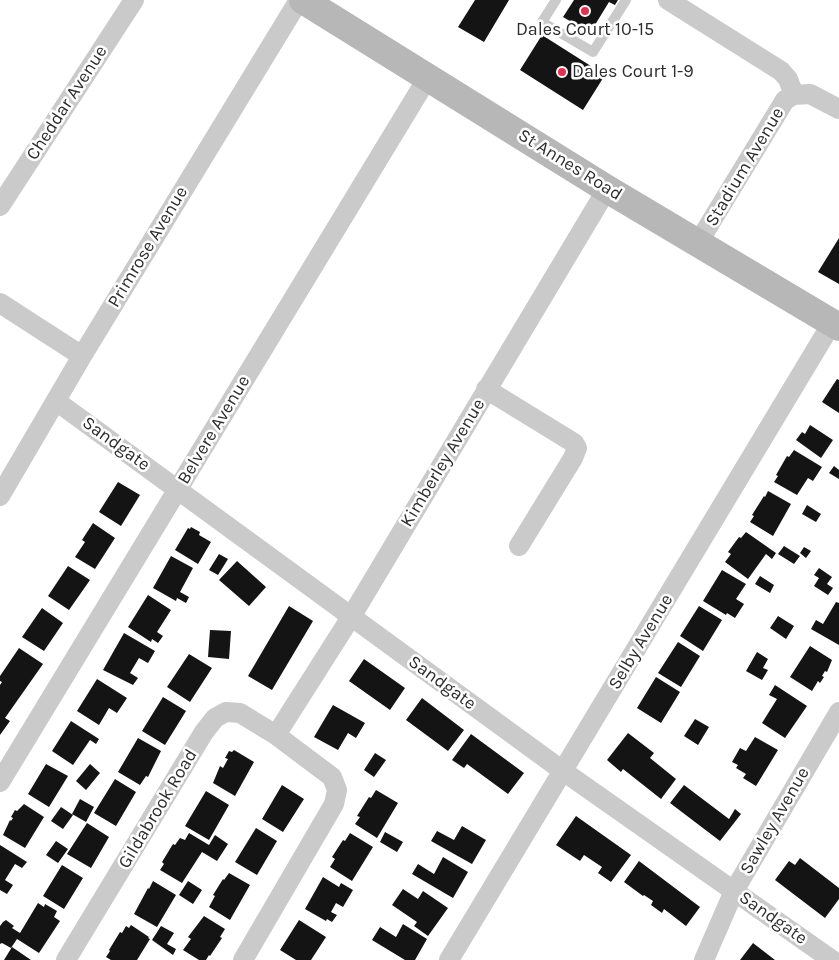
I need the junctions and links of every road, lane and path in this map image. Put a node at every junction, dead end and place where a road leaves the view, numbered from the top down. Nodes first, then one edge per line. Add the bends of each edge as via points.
1 (134, 0) edge
2 (299, 0) edge
3 (303, 0) edge
4 (556, 0) edge
5 (626, 0) edge
6 (668, 0) edge
7 (428, 77) junction
8 (794, 95) junction
9 (839, 109) edge
10 (608, 189) junction
11 (0, 206) edge
12 (698, 243) junction
13 (0, 303) edge
14 (837, 326) edge
15 (82, 356) junction
16 (486, 389) junction
17 (56, 401) junction
18 (178, 489) junction
19 (0, 496) edge
20 (519, 546) dead end
21 (351, 617) junction
22 (839, 712) edge
23 (276, 735) junction
24 (563, 771) junction
25 (0, 782) edge
26 (734, 891) junction
27 (66, 960) edge
28 (243, 960) edge
29 (449, 960) edge
30 (704, 960) edge
31 (832, 960) edge

1 - 11 street, Cheddar Avenue
2 - 15 street, Primrose Avenue
3 - 7 street, St Annes Road
4 - 5 lane via 542,22 594,52
6 - 8 street, Stadium Avenue via 781,72 788,79
7 - 10 street, St Annes Road
7 - 18 street, Belvere Avenue
8 - 9 street, Stadium Avenue via 814,95
8 - 12 street, Stadium Avenue via 785,100
10 - 12 street, St Annes Road
10 - 16 street, Kimberley Avenue
12 - 14 street, St Annes Road
13 - 15 street
14 - 24 street, Selby Avenue
15 - 17 street, Primrose Avenue
16 - 20 street via 574,443 577,448
16 - 21 street, Kimberley Avenue
17 - 18 street, Sandgate
17 - 19 street, Primrose Avenue
18 - 21 street, Sandgate
18 - 25 street, Belvere Avenue
21 - 23 street, Kimberley Avenue
21 - 24 street, Sandgate
22 - 26 street, Sawley Avenue
23 - 27 street, Gildabrook Road via 240,713 226,712 215,718
23 - 28 street, Gildabrook Road via 332,777 337,790 334,804
24 - 26 street, Sandgate
24 - 29 street, Selby Avenue
26 - 30 street, Sawley Avenue
26 - 31 street, Sandgate

